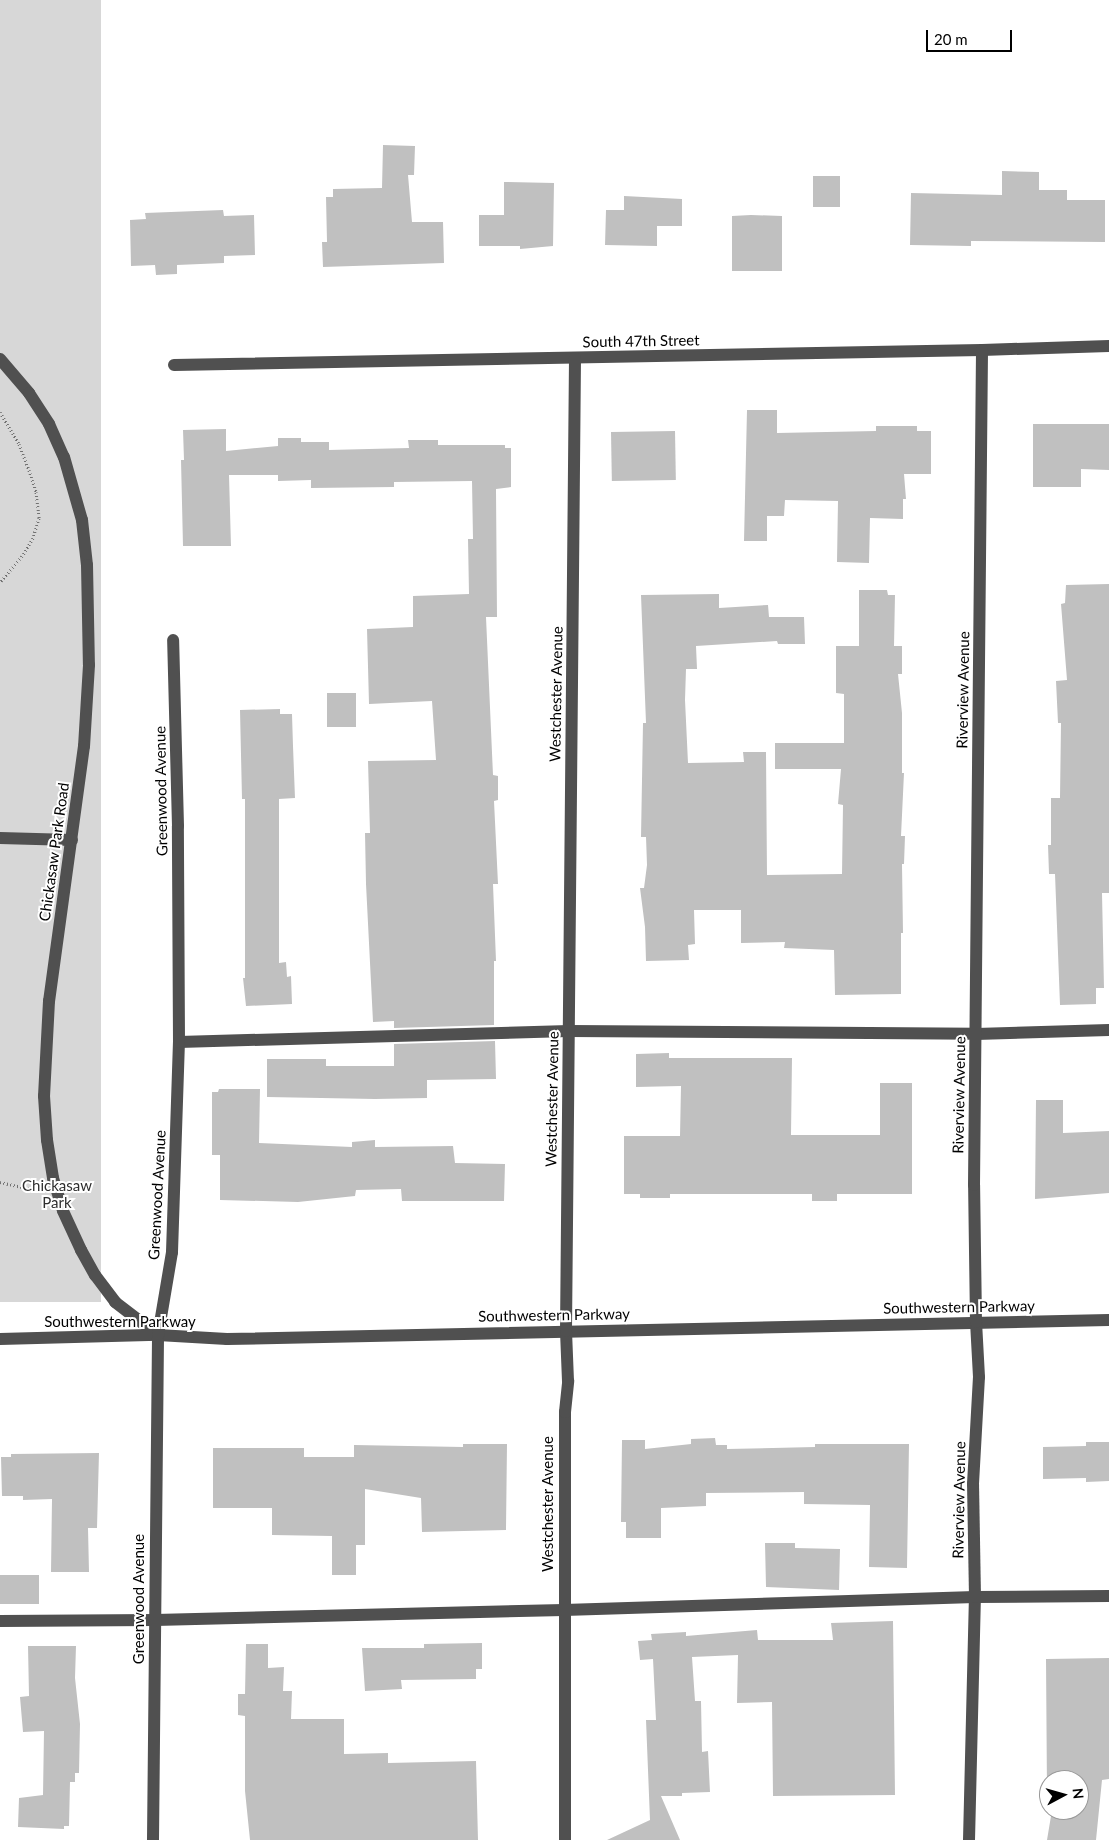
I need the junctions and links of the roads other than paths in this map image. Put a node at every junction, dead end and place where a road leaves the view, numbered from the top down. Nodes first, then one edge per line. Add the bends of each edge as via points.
1 (1109, 346) edge
2 (982, 350) junction
3 (575, 358) junction
4 (0, 359) edge
5 (174, 365) dead end
6 (173, 640) dead end
7 (0, 838) edge
8 (72, 840) junction
9 (1109, 1030) edge
10 (569, 1031) junction
11 (976, 1034) junction
12 (179, 1042) junction
13 (1109, 1320) edge
14 (976, 1322) junction
15 (566, 1331) junction
16 (158, 1335) junction
17 (0, 1339) edge
18 (1109, 1596) edge
19 (976, 1597) junction
20 (564, 1610) junction
21 (155, 1620) junction
22 (0, 1621) edge
23 (154, 1840) edge
24 (565, 1840) edge
25 (969, 1840) edge

1 - 2 street, South 47th Street
2 - 3 street, South 47th Street
2 - 11 street, Riverview Avenue
3 - 5 street, South 47th Street
3 - 10 street, Westchester Avenue
4 - 8 street, Chickasaw Park Road via 29,393 49,424 64,457 82,520 87,565 89,665 84,746
6 - 12 street, Greenwood Avenue
7 - 8 street
8 - 16 street, Chickasaw Park Road via 49,1001 44,1096 47,1140 56,1188 81,1250 95,1275 115,1302
9 - 11 street
10 - 11 street
10 - 12 street
10 - 15 street, Westchester Avenue
11 - 14 street, Riverview Avenue
12 - 16 street, Greenwood Avenue via 172,1252
13 - 14 street, Southwestern Parkway
14 - 15 street, Southwestern Parkway
14 - 19 street, Riverview Avenue via 979,1376 973,1484
15 - 16 street, Southwestern Parkway via 227,1339
15 - 20 street, Westchester Avenue
16 - 17 street, Southwestern Parkway
16 - 21 street, Greenwood Avenue
18 - 19 street
19 - 20 street
19 - 25 street, Riverview Avenue
20 - 21 street
20 - 24 street, Westchester Avenue
21 - 22 street
21 - 23 street, Greenwood Avenue

